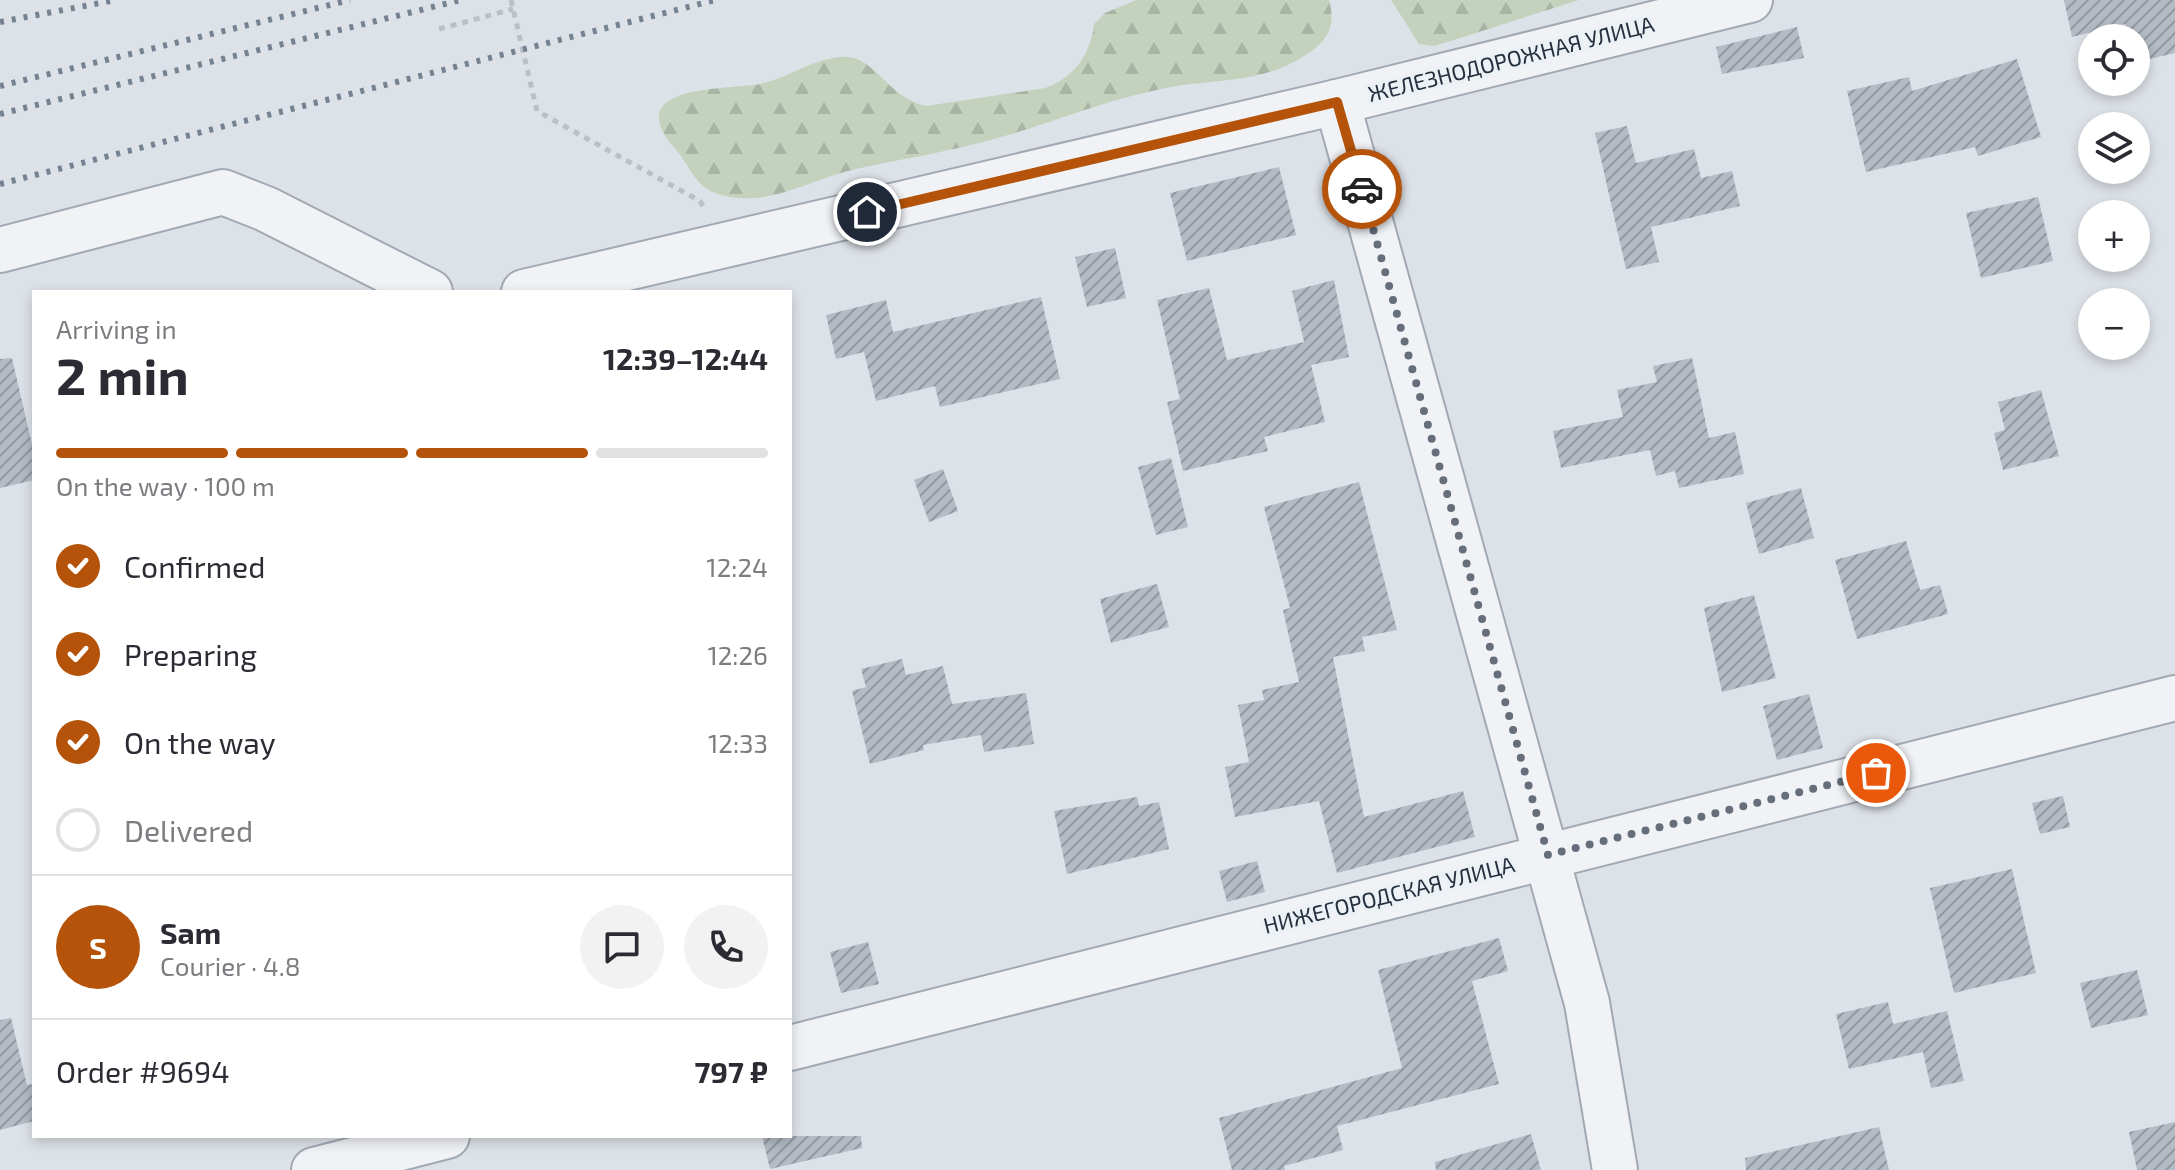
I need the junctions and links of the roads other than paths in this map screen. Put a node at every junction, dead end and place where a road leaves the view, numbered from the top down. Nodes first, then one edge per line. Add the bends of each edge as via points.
1 (1750, 0) edge
2 (1337, 102) junction
3 (0, 250) edge
4 (426, 290) edge
5 (532, 290) edge
6 (2175, 698) edge
7 (1548, 855) junction
8 (792, 1047) edge
9 (439, 1138) edge
10 (314, 1170) edge
11 (1615, 1170) edge

1 - 2 street, ЖЕЛЕЗНОДОРОЖНАЯ УЛИЦА
2 - 5 street, ЖЕЛЕЗНОДОРОЖНАЯ УЛИЦА
2 - 7 street
3 - 4 street via 223,192
6 - 7 street, НИЖЕГОРОДСКАЯ УЛИЦА
7 - 8 street, НИЖЕГОРОДСКАЯ УЛИЦА
7 - 11 street via 1587,1003
9 - 10 street

